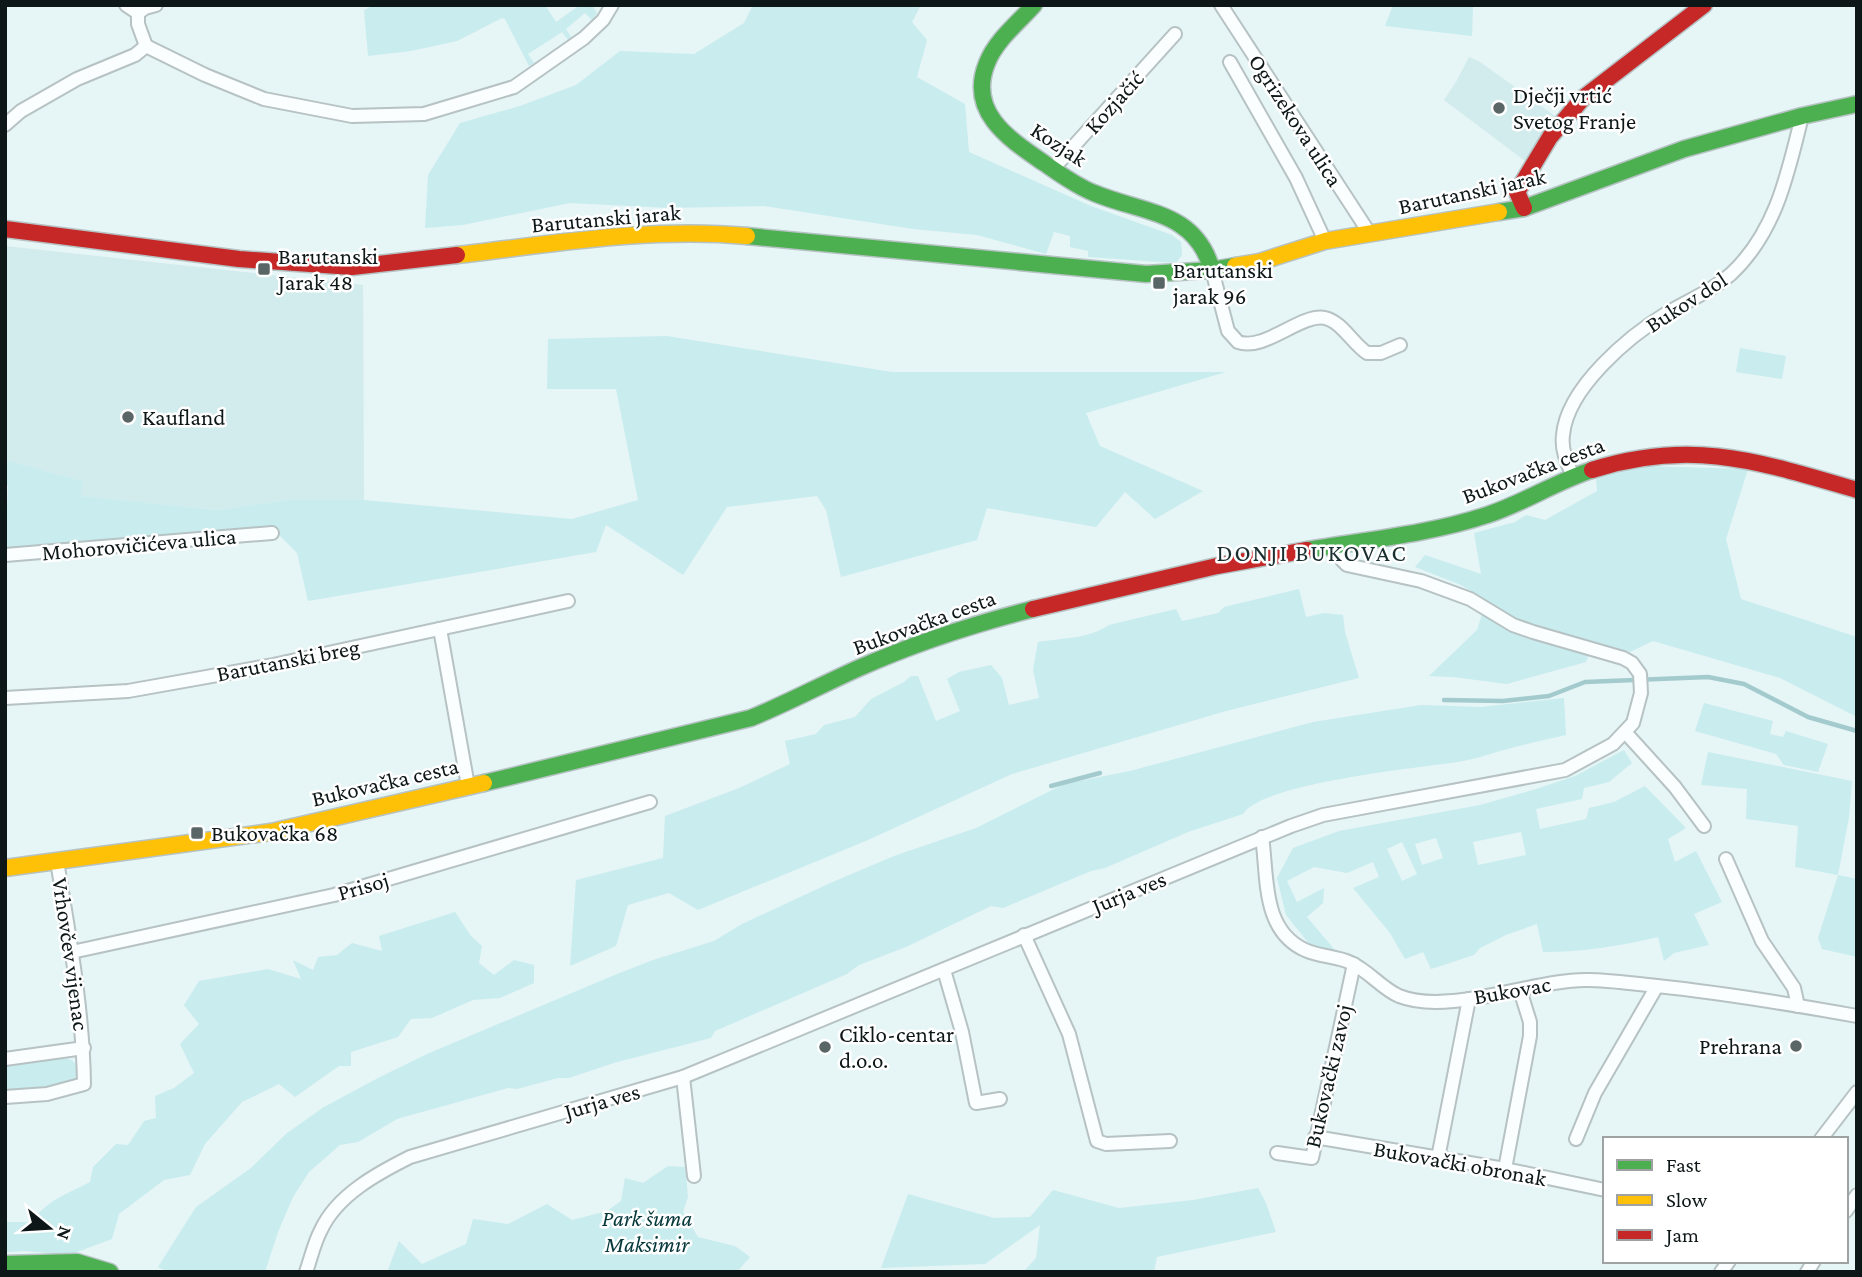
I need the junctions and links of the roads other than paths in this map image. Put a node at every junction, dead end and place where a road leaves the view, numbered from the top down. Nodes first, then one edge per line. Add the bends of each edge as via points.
1 (126, 5) edge
2 (156, 5) edge
3 (612, 5) edge
4 (1034, 5) edge
5 (1221, 5) edge
6 (1704, 5) edge
7 (138, 13) junction
8 (1175, 34) dead end
9 (146, 46) junction
10 (1230, 62) dead end
11 (1857, 104) edge
12 (1802, 116) junction
13 (5, 125) edge
14 (1053, 169) junction
15 (1524, 208) junction
16 (5, 229) edge
17 (1370, 234) junction
18 (1325, 242) junction
19 (1212, 270) junction
20 (1400, 345) dead end
21 (1573, 476) junction
22 (1857, 490) edge
23 (272, 533) dead end
24 (1339, 545) junction
25 (5, 555) edge
26 (568, 601) dead end
27 (440, 629) junction
28 (5, 698) edge
29 (1625, 732) junction
30 (468, 786) junction
31 (650, 802) dead end
32 (1704, 826) dead end
33 (1262, 837) junction
34 (1726, 859) dead end
35 (57, 861) junction
36 (5, 868) edge
37 (1024, 935) junction
38 (72, 952) junction
39 (1354, 964) junction
40 (944, 970) junction
41 (1657, 986) junction
42 (1520, 990) junction
43 (1469, 999) junction
44 (1798, 1006) junction
45 (1857, 1016) edge
46 (84, 1048) junction
47 (5, 1059) edge
48 (683, 1077) junction
49 (1857, 1093) edge
50 (5, 1097) edge
51 (1000, 1099) dead end
52 (1315, 1137) junction
53 (1823, 1137) edge
54 (1577, 1139) dead end
55 (1170, 1141) dead end
56 (1276, 1153) dead end
57 (1438, 1158) junction
58 (1505, 1169) junction
59 (694, 1177) dead end
60 (1603, 1190) edge
61 (5, 1264) edge
62 (110, 1272) edge
63 (306, 1272) edge

1 - 7 street
2 - 7 street
3 - 9 street via 584,37 514,87 424,114 352,116 264,100
4 - 14 street, Kozjak via 992,53 982,92 999,129
5 - 17 street, Ogrizekova ulica
6 - 15 street via 1583,98 1550,137 1517,192
7 - 9 street
8 - 14 street, Kozjačić
9 - 13 street via 65,85
10 - 18 street, Ogrizekova ulica via 1296,178
11 - 12 street, Barutanski jarak
12 - 15 street, Barutanski jarak via 1674,152
12 - 21 street, Bukov dol via 1787,178 1761,237 1731,273 1618,348 1586,383 1569,413 1562,438
14 - 19 street, Kozjak via 1093,192 1181,224 1206,248
15 - 17 street, Barutanski jarak
16 - 19 street, Barutanski jarak via 239,259 352,267 663,234 776,238 1146,274
17 - 18 street, Barutanski jarak
18 - 19 street, Barutanski jarak via 1259,262
19 - 20 street via 1228,331 1238,342 1253,344 1321,318 1333,322 1367,353
21 - 22 street, Bukovačka cesta via 1644,454 1707,453 1766,463
21 - 24 street, Bukovačka cesta via 1462,523
23 - 25 street, Mohorovičićeva ulica
24 - 29 street via 1348,565 1421,581 1470,599 1523,628 1632,663 1641,679 1633,723
24 - 30 street, Bukovačka cesta via 1217,566 1014,614 926,640 751,718
26 - 27 street, Barutanski breg
27 - 28 street, Barutanski breg via 128,691
27 - 30 street
29 - 32 street
29 - 33 street, Jurja ves via 1613,744 1565,770 1323,815
30 - 35 street, Bukovačka cesta via 271,832
31 - 38 street, Prisoj via 334,895
33 - 37 street, Jurja ves
33 - 39 street, Bukovac via 1267,895 1284,932 1301,949
34 - 44 street via 1762,941 1790,981
35 - 36 street, Bukovačka cesta
35 - 38 street, Vrhovčev vijenac
37 - 40 street, Jurja ves
37 - 55 street via 1069,1034 1097,1141
38 - 46 street, Vrhovčev vijenac
39 - 43 street, Bukovac via 1397,995
39 - 52 street, Bukovački zavoj
40 - 48 street, Jurja ves
40 - 51 street via 976,1103
41 - 42 street, Bukovac via 1580,980
41 - 44 street, Bukovac
41 - 54 street via 1595,1093
42 - 43 street, Bukovac
42 - 58 street via 1531,1036
43 - 57 street
44 - 45 street, Bukovac
46 - 47 street, Vrhovčev vijenac
46 - 50 street, Vrhovčev vijenac via 85,1084 47,1094
48 - 59 street
48 - 63 street, Jurja ves via 410,1157 331,1213
49 - 53 street
52 - 56 street, Bukovački zavoj via 1312,1158
52 - 57 street, Bukovački obronak
57 - 58 street, Bukovački obronak
58 - 60 street, Bukovački obronak
61 - 62 street via 77,1262

